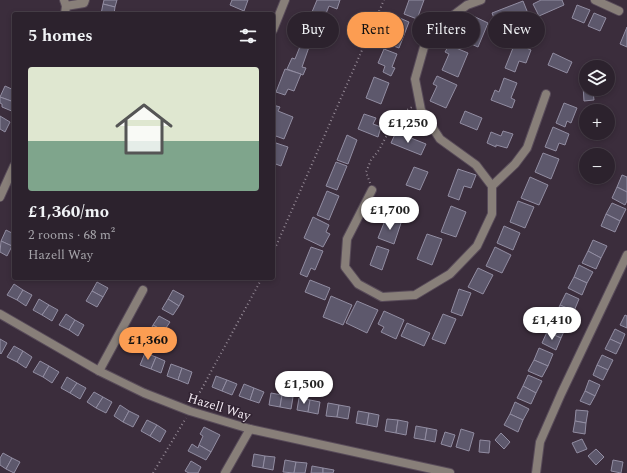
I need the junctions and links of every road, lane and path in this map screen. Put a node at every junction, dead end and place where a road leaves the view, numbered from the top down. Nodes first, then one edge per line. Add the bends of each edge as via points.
1 (85, 0) edge
2 (285, 0) edge
3 (384, 0) edge
4 (481, 0) edge
5 (595, 0) edge
6 (65, 7) edge
7 (619, 11) dead end
8 (275, 25) edge
9 (546, 94) dead end
10 (420, 102) junction
11 (12, 170) edge
12 (492, 186) junction
13 (372, 190) joint
14 (0, 197) edge
15 (275, 248) edge
16 (627, 255) edge
17 (261, 280) edge
18 (143, 290) dead end
19 (0, 314) edge
20 (99, 371) junction
21 (190, 411) junction
22 (250, 429) junction
23 (153, 473) edge
24 (225, 473) edge
25 (450, 473) edge
26 (536, 473) edge

1 - 6 street via 84,3
2 - 8 street
3 - 15 path
4 - 10 street via 466,4 443,23 424,47 415,78
5 - 7 street
9 - 12 street via 527,148 515,164
10 - 12 street via 421,110 440,139 476,164
10 - 13 path via 397,116 371,160 366,172
11 - 14 street
12 - 13 street via 492,214 476,246 450,274 415,294 382,297 358,284 345,267 347,239
16 - 26 street via 540,442
17 - 21 path
18 - 20 street
19 - 20 street, Hazell Way
20 - 21 street, Hazell Way via 144,393
21 - 22 street, Hazell Way
21 - 23 path
22 - 24 street
22 - 25 street, Hazell Way

